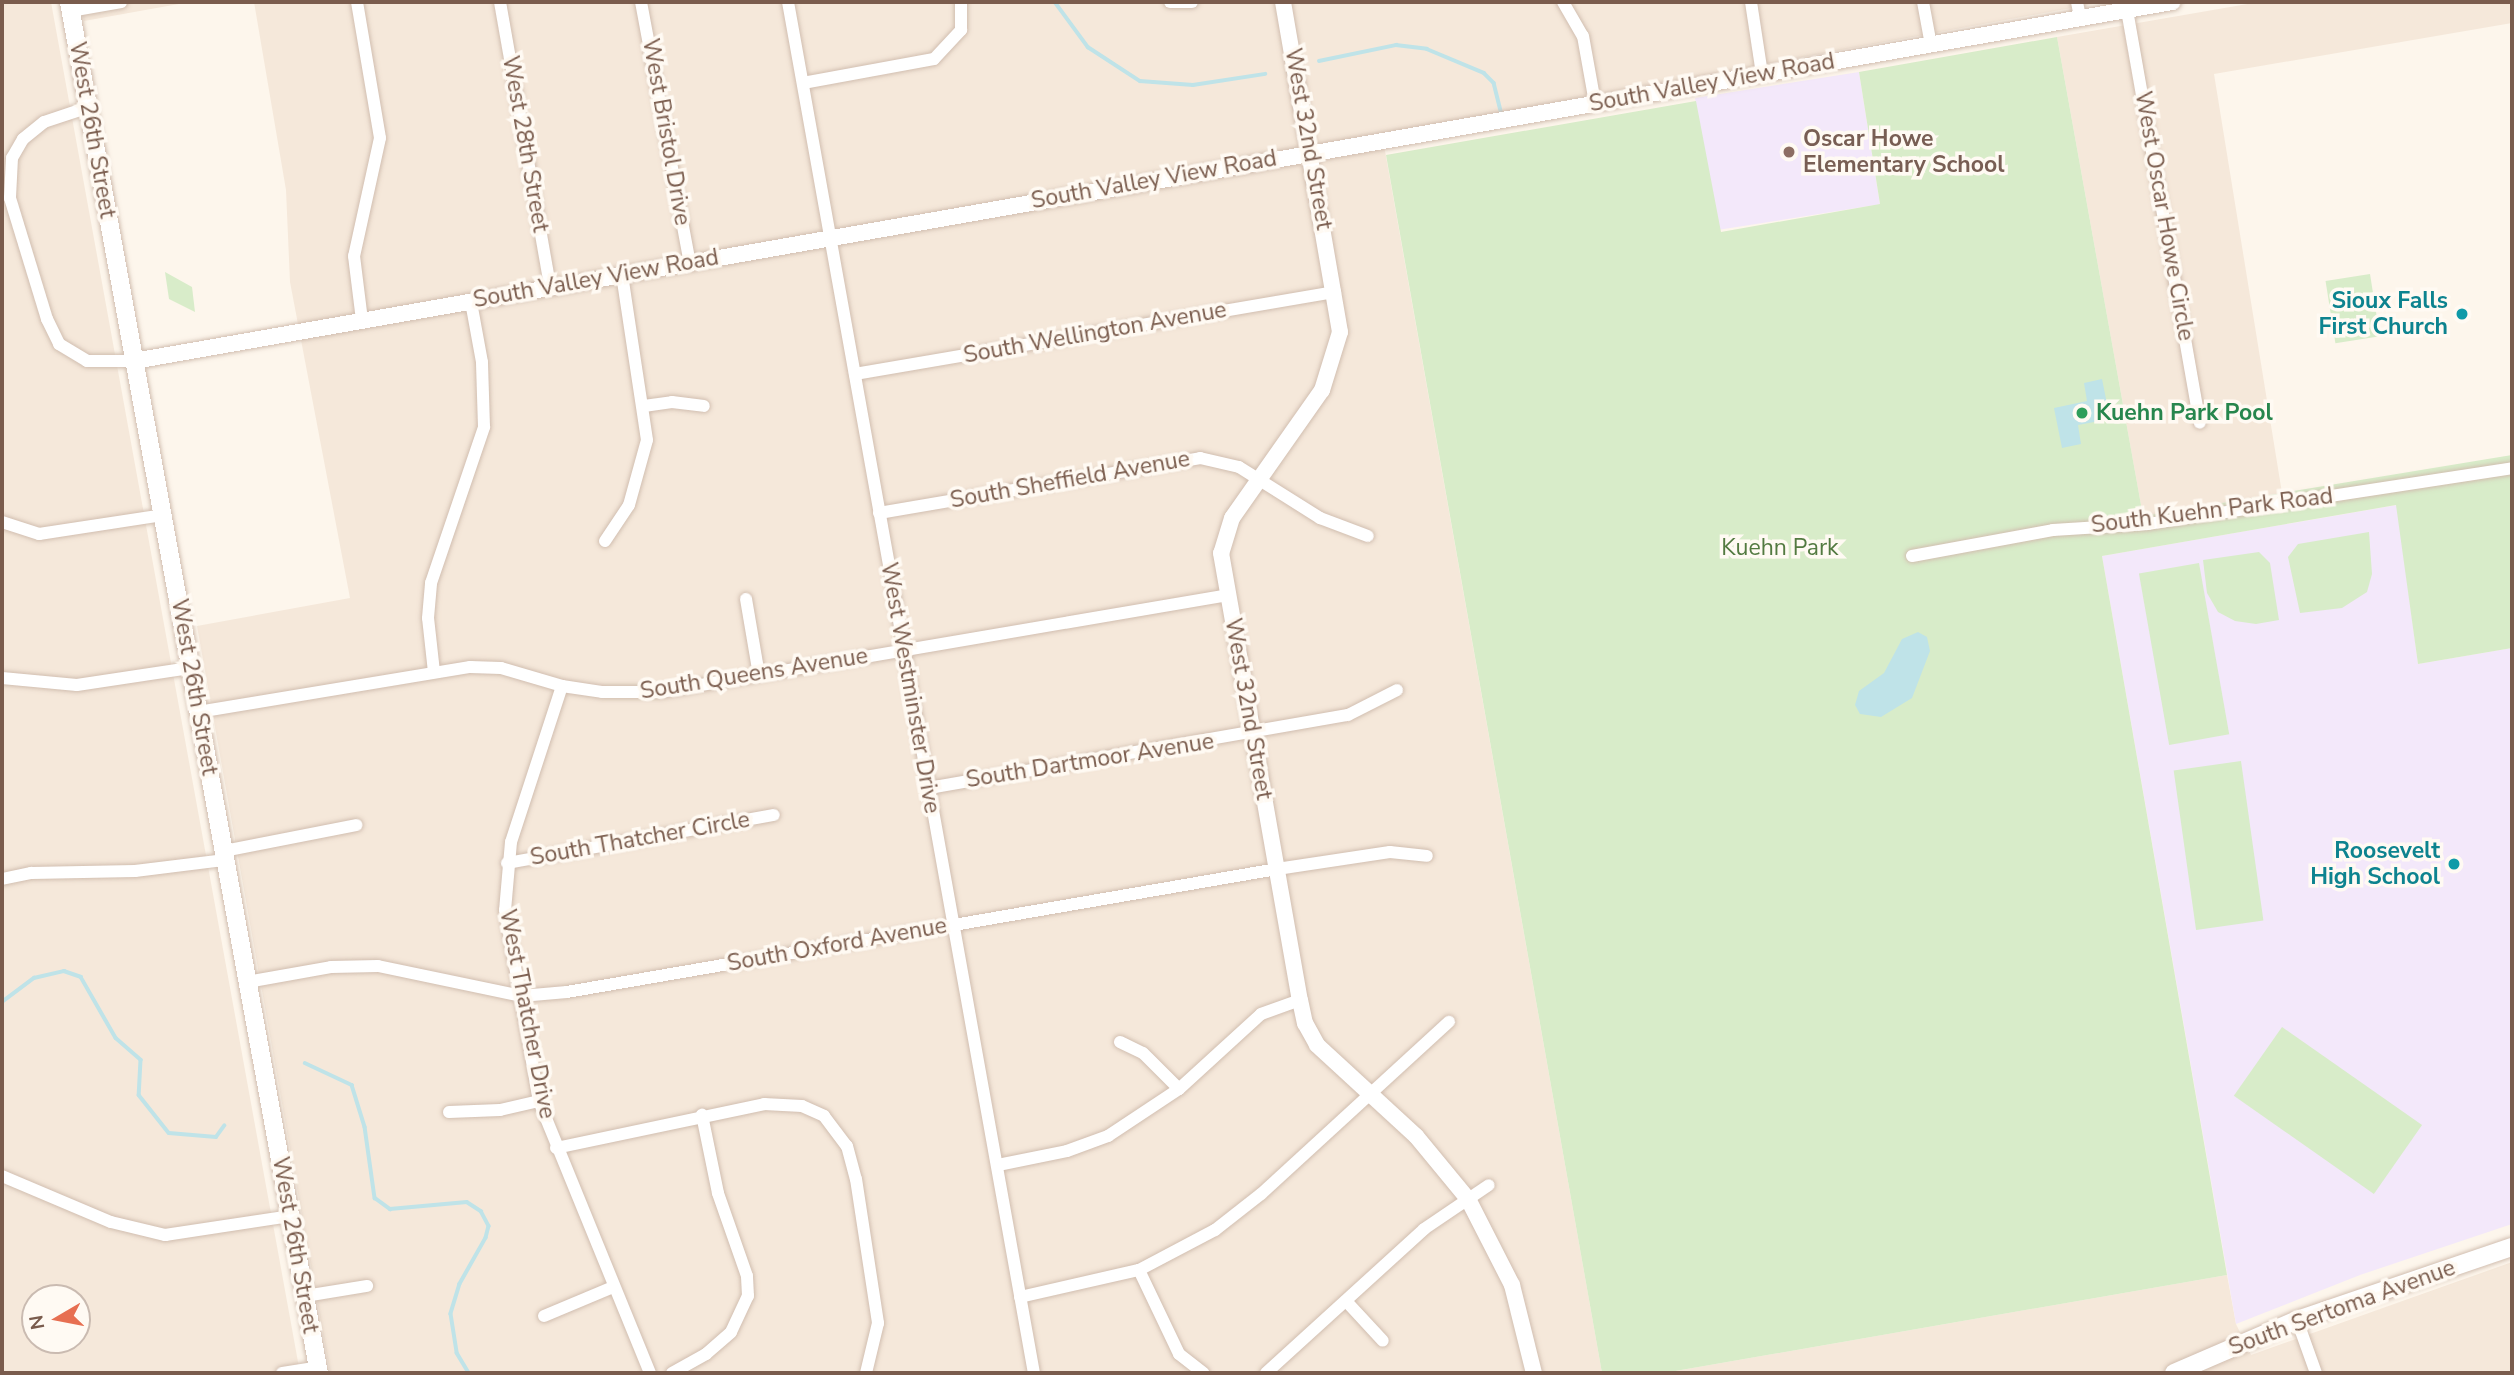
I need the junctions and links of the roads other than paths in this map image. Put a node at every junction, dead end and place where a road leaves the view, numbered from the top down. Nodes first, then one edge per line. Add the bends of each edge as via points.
1 (121, 2) edge
2 (357, 2) edge
3 (500, 2) edge
4 (642, 2) edge
5 (788, 2) edge
6 (961, 2) edge
7 (1170, 2) edge
8 (1192, 2) edge
9 (1283, 2) edge
10 (1563, 2) edge
11 (1751, 2) edge
12 (1923, 2) edge
13 (2174, 2) edge
14 (70, 6) edge
15 (2079, 10) edge
16 (2127, 10) junction
17 (1931, 45) junction
18 (1762, 74) junction
19 (803, 83) junction
20 (1595, 103) junction
21 (89, 107) junction
22 (1311, 152) junction
23 (831, 237) junction
24 (690, 263) junction
25 (622, 275) junction
26 (550, 287) junction
27 (1335, 292) junction
28 (471, 302) junction
29 (362, 320) junction
30 (134, 361) junction
31 (855, 374) junction
32 (644, 406) junction
33 (704, 406) dead end
34 (2200, 423) dead end
35 (2512, 468) edge
36 (1257, 478) junction
37 (879, 513) junction
38 (163, 515) junction
39 (2, 522) edge
40 (1368, 536) dead end
41 (605, 541) dead end
42 (1912, 556) dead end
43 (1228, 596) junction
44 (746, 599) dead end
45 (903, 650) junction
46 (190, 668) junction
47 (434, 672) junction
48 (759, 675) junction
49 (2, 678) edge
50 (562, 686) junction
51 (1397, 690) dead end
52 (198, 712) junction
53 (1252, 734) junction
54 (929, 788) junction
55 (774, 815) dead end
56 (356, 825) dead end
57 (225, 856) junction
58 (1427, 856) dead end
59 (507, 863) junction
60 (1277, 869) junction
61 (2, 879) edge
62 (953, 925) junction
63 (247, 982) junction
64 (521, 996) junction
65 (1300, 1000) junction
66 (1449, 1021) dead end
67 (1121, 1042) dead end
68 (1179, 1089) junction
69 (1370, 1096) junction
70 (539, 1101) junction
71 (449, 1112) dead end
72 (702, 1115) junction
73 (556, 1148) junction
74 (998, 1165) junction
75 (2, 1177) edge
76 (1489, 1185) dead end
77 (1468, 1199) junction
78 (290, 1216) junction
79 (2512, 1247) edge
80 (1139, 1270) junction
81 (367, 1286) dead end
82 (613, 1286) junction
83 (305, 1296) junction
84 (1020, 1297) junction
85 (1346, 1301) junction
86 (544, 1316) dead end
87 (2297, 1320) junction
88 (1383, 1341) dead end
89 (318, 1370) edge
90 (282, 1373) edge
91 (650, 1373) edge
92 (672, 1373) edge
93 (866, 1373) edge
94 (1034, 1373) edge
95 (1203, 1373) edge
96 (1266, 1373) edge
97 (1534, 1373) edge
98 (2174, 1373) edge
99 (2316, 1373) edge

1 - 14 street
2 - 29 street via 380,138 354,256
3 - 26 street, West 28th Street
4 - 24 street, West Bristol Drive
5 - 19 street, West Westminster Drive
6 - 19 street via 961,30 934,59
7 - 8 street
9 - 22 street, West 32nd Street
10 - 20 street via 1583,36
11 - 18 street
12 - 17 street
13 - 16 street, South Valley View Road
14 - 21 main road, West 26th Street
15 - 16 street, South Valley View Road
15 - 17 street, South Valley View Road
16 - 34 street, West Oscar Howe Circle
17 - 18 street, South Valley View Road
18 - 20 street, South Valley View Road
19 - 23 street, West Westminster Drive
20 - 22 street, South Valley View Road
21 - 30 main road, West 26th Street
21 - 30 street via 44,122 23,139 12,158 10,198 47,318 60,344 87,361
22 - 23 street, South Valley View Road
22 - 27 street, West 32nd Street
23 - 24 street, South Valley View Road
23 - 31 street, West Westminster Drive
24 - 25 street, South Valley View Road
25 - 26 street, South Valley View Road
25 - 32 street
26 - 28 street, South Valley View Road
27 - 31 street, South Wellington Avenue
27 - 36 street, West 32nd Street via 1340,332 1334,362 1322,390
28 - 29 street, South Valley View Road
28 - 47 street via 482,362 484,427 432,583 428,618
29 - 30 street, South Valley View Road
30 - 38 main road, West 26th Street
31 - 37 street, West Westminster Drive
32 - 33 street via 672,402
32 - 41 street via 647,440 639,479 622,521
35 - 42 street, South Kuehn Park Road via 2148,524 2053,530
36 - 37 street, South Sheffield Avenue via 1224,462 1185,459
36 - 40 street, South Sheffield Avenue via 1320,518
36 - 43 street, West 32nd Street via 1225,533 1221,553
37 - 45 street, West Westminster Drive
38 - 39 street via 39,534
38 - 46 main road, West 26th Street
43 - 45 street, South Queens Avenue
43 - 53 street, West 32nd Street
44 - 48 street
45 - 48 street, South Queens Avenue
45 - 54 street, West Westminster Drive
46 - 49 street via 77,685
46 - 52 main road, West 26th Street
47 - 50 street, South Queens Avenue via 502,668
47 - 52 street, South Queens Avenue
48 - 50 street, South Queens Avenue via 660,692
50 - 59 street, West Thatcher Drive
51 - 53 street, South Dartmoor Avenue via 1348,715
52 - 57 main road, West 26th Street
53 - 54 street, South Dartmoor Avenue
53 - 60 street, West 32nd Street
54 - 62 street, West Westminster Drive
55 - 59 street, South Thatcher Circle
56 - 57 street
57 - 61 street via 135,871 31,873
57 - 63 main road, West 26th Street
58 - 60 street, South Oxford Avenue via 1390,852
59 - 64 street, West Thatcher Drive via 505,910
60 - 62 street, South Oxford Avenue
60 - 65 street, West 32nd Street
62 - 64 street, South Oxford Avenue
62 - 74 street, West Westminster Drive
63 - 64 street, South Oxford Avenue via 331,967 378,966
63 - 78 main road, West 26th Street
64 - 70 street, West Thatcher Drive
65 - 68 street via 1261,1014
65 - 69 street, West 32nd Street via 1317,1045
66 - 69 street
67 - 68 street via 1143,1053
68 - 74 street via 1136,1120 1085,1146
69 - 77 street, West 32nd Street via 1416,1136
69 - 80 street via 1236,1215 1196,1242
70 - 71 street via 500,1110
70 - 73 street, West Thatcher Drive
72 - 73 street
72 - 92 street via 718,1193 747,1276 748,1296 731,1332 706,1354
72 - 93 street via 787,1103 824,1116 839,1134 856,1179 876,1298 875,1342
73 - 82 street, West Thatcher Drive
74 - 84 street, West Westminster Drive
75 - 78 street via 111,1223 165,1235
76 - 77 street
77 - 85 street via 1424,1229
77 - 97 street, West 32nd Street via 1512,1285
78 - 83 main road, West 26th Street
79 - 87 main road, South Sertoma Avenue
80 - 84 street
80 - 95 street via 1179,1354
81 - 83 street
82 - 86 street
82 - 91 street, West Thatcher Drive
83 - 89 main road, West 26th Street
84 - 94 street, West Westminster Drive
85 - 88 street
85 - 96 street
87 - 98 main road, South Sertoma Avenue
87 - 99 street
89 - 90 street

